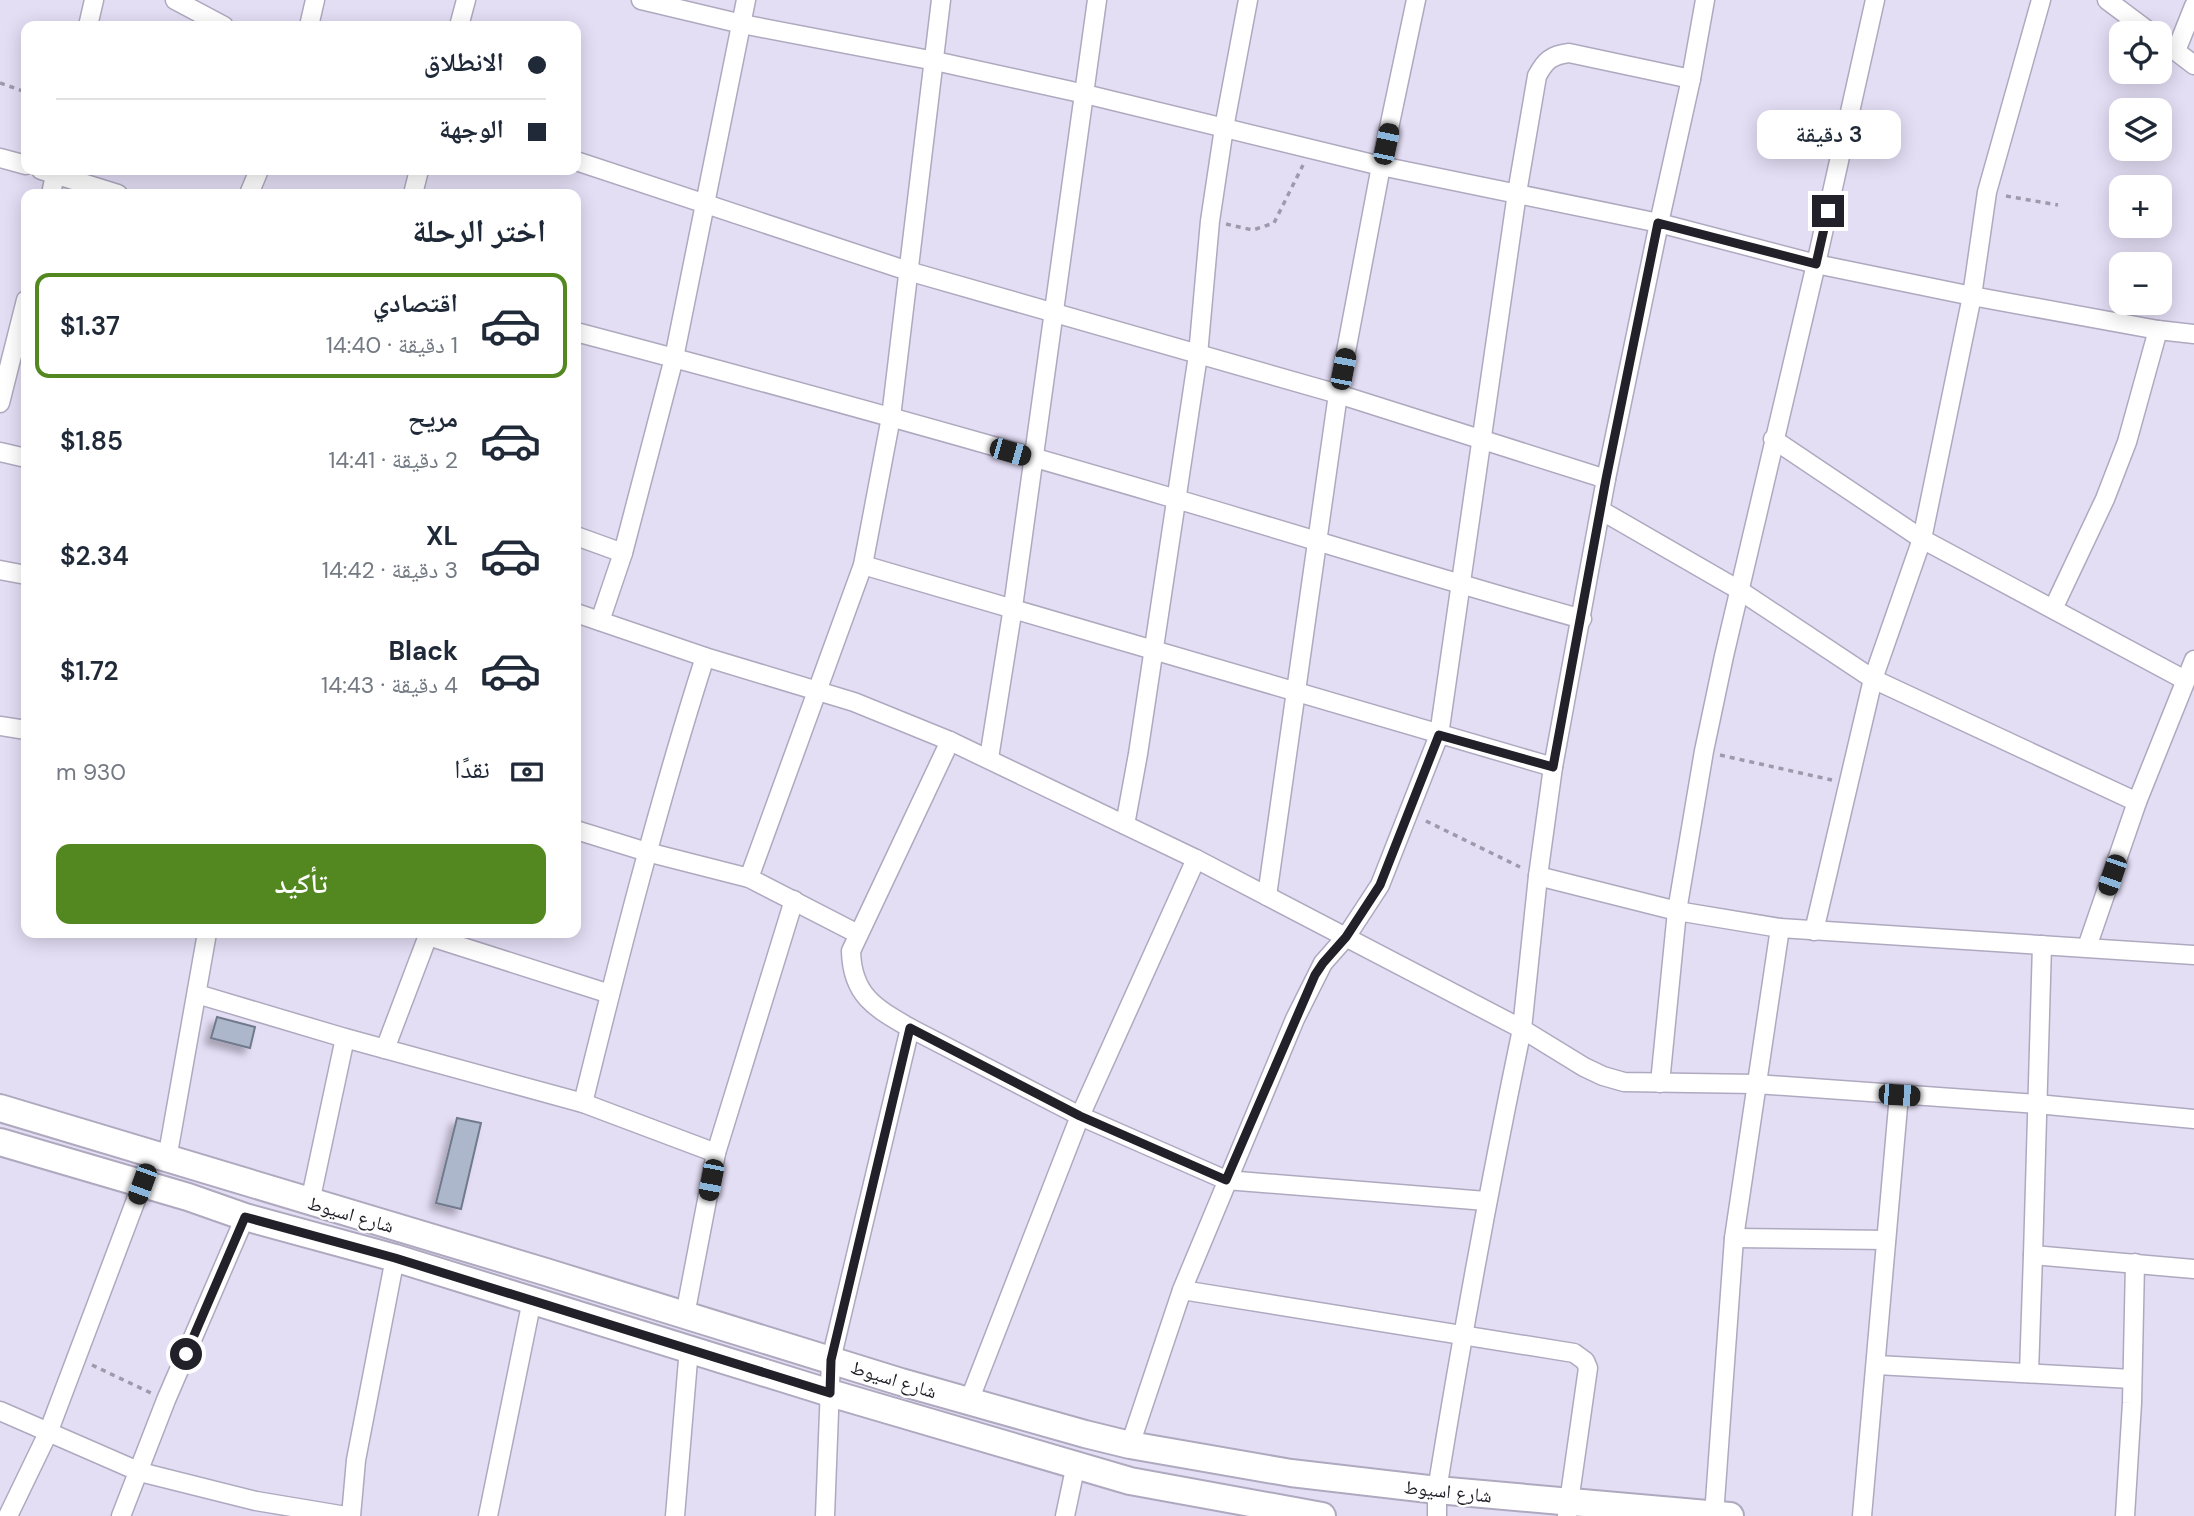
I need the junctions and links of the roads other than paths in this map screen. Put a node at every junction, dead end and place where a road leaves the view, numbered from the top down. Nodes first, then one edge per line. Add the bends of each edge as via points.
1 (94, 0) edge
2 (175, 0) edge
3 (315, 0) edge
4 (466, 0) edge
5 (641, 0) edge
6 (746, 0) edge
7 (941, 0) edge
8 (1097, 0) edge
9 (1248, 0) edge
10 (1416, 0) edge
11 (1705, 0) edge
12 (1875, 0) edge
13 (2041, 0) edge
14 (2107, 0) edge
15 (2194, 6) edge
16 (89, 21) edge
17 (215, 21) edge
18 (310, 21) edge
19 (460, 21) edge
20 (2135, 21) edge
21 (742, 23) junction
22 (2172, 48) edge
23 (2176, 51) junction
24 (935, 61) junction
25 (2194, 65) edge
26 (1691, 79) junction
27 (1085, 94) junction
28 (1224, 128) junction
29 (0, 158) edge
30 (581, 163) edge
31 (21, 164) edge
32 (1381, 166) junction
33 (63, 175) edge
34 (103, 189) edge
35 (1517, 193) junction
36 (706, 204) junction
37 (1658, 223) junction
38 (1816, 264) junction
39 (908, 271) junction
40 (1972, 296) junction
41 (1054, 311) junction
42 (21, 330) edge
43 (2158, 330) junction
44 (581, 333) edge
45 (2194, 334) edge
46 (1198, 355) junction
47 (674, 358) junction
48 (1338, 394) junction
49 (0, 403) edge
50 (891, 417) junction
51 (1482, 439) junction
52 (1773, 439) junction
53 (0, 452) edge
54 (21, 457) edge
55 (1033, 459) junction
56 (1606, 479) junction
57 (1177, 499) junction
58 (1602, 511) junction
59 (581, 538) edge
60 (1922, 540) junction
61 (1316, 542) junction
62 (623, 554) junction
63 (863, 565) junction
64 (0, 569) edge
65 (21, 574) edge
66 (1461, 585) junction
67 (1739, 590) junction
68 (1013, 607) junction
69 (2053, 609) junction
70 (581, 615) edge
71 (1581, 619) junction
72 (600, 621) junction
73 (1153, 649) junction
74 (705, 657) junction
75 (2194, 660) edge
76 (1872, 679) junction
77 (2185, 680) junction
78 (1298, 691) junction
79 (818, 692) junction
80 (0, 726) edge
81 (21, 729) edge
82 (1439, 735) junction
83 (950, 741) junction
84 (989, 758) junction
85 (1553, 767) junction
86 (2137, 802) junction
87 (1125, 825) junction
88 (581, 832) edge
89 (647, 852) junction
90 (1196, 859) junction
91 (1538, 876) junction
92 (750, 878) junction
93 (1267, 896) junction
94 (794, 900) junction
95 (1677, 911) junction
96 (1780, 928) junction
97 (1814, 931) junction
98 (858, 934) junction
99 (1346, 937) junction
100 (206, 938) edge
101 (428, 938) edge
102 (438, 938) edge
103 (2042, 945) junction
104 (2087, 947) junction
105 (2194, 955) edge
106 (197, 994) junction
107 (610, 994) junction
108 (910, 1028) junction
109 (1522, 1029) junction
110 (345, 1038) junction
111 (385, 1049) junction
112 (1660, 1083) junction
113 (1756, 1084) junction
114 (1899, 1095) junction
115 (583, 1103) junction
116 (2037, 1104) junction
117 (0, 1108) edge
118 (1080, 1116) junction
119 (2194, 1119) edge
120 (0, 1142) edge
121 (716, 1153) junction
122 (167, 1159) junction
123 (1226, 1180) junction
124 (142, 1184) junction
125 (1486, 1201) junction
126 (310, 1202) junction
127 (245, 1217) junction
128 (1734, 1238) junction
129 (1886, 1240) junction
130 (2033, 1255) junction
131 (395, 1258) junction
132 (2134, 1263) junction
133 (2194, 1269) edge
134 (1182, 1290) junction
135 (532, 1300) junction
136 (685, 1315) junction
137 (1461, 1337) junction
138 (689, 1348) junction
139 (831, 1360) junction
140 (1877, 1365) junction
141 (2029, 1373) junction
142 (2132, 1379) junction
143 (830, 1393) junction
144 (970, 1401) junction
145 (0, 1411) edge
146 (48, 1433) junction
147 (1130, 1444) junction
148 (1076, 1464) junction
149 (140, 1472) junction
150 (1437, 1503) edge
151 (253, 1508) edge
152 (1225, 1508) edge
153 (1569, 1509) edge
154 (1722, 1515) edge
155 (8, 1516) edge
156 (121, 1516) edge
157 (349, 1516) edge
158 (488, 1516) edge
159 (676, 1516) edge
160 (825, 1516) edge
161 (1065, 1516) edge
162 (1322, 1516) edge
163 (1863, 1516) edge
164 (2125, 1516) edge

1 - 16 street
2 - 17 street
3 - 18 street
4 - 19 street
5 - 21 street
6 - 21 street
7 - 24 street
8 - 27 street
9 - 28 street
10 - 32 street
11 - 26 street
12 - 38 street
13 - 40 street via 1987,192
14 - 20 street
15 - 23 street
21 - 24 street
21 - 36 street
22 - 23 street
23 - 25 street
24 - 27 street
24 - 39 street
26 - 35 street via 1569,53 1554,55 1537,76
26 - 37 street
27 - 28 street
27 - 41 street
28 - 32 street
28 - 46 street
29 - 31 street
30 - 36 street
32 - 35 street
32 - 48 street
33 - 34 street
35 - 37 street
35 - 51 street
36 - 39 street
36 - 47 street
37 - 38 street
37 - 56 street
38 - 40 street
38 - 52 street
39 - 41 street
39 - 50 street
40 - 43 street
40 - 60 street
41 - 46 street
41 - 55 street
42 - 49 street
43 - 45 street
43 - 69 street via 2127,442
44 - 47 street
46 - 48 street
46 - 57 street
47 - 50 street
47 - 62 street
48 - 51 street
48 - 61 street
50 - 55 street
50 - 63 street
51 - 56 street
51 - 66 street
52 - 60 street
52 - 67 street
53 - 54 street
55 - 57 street
55 - 68 street
56 - 58 street
57 - 61 street
57 - 73 street
58 - 67 street
58 - 71 street
59 - 62 street
60 - 69 street
60 - 76 street
61 - 66 street
61 - 78 street
62 - 72 street
63 - 68 street
63 - 79 street
64 - 65 street
66 - 71 street
66 - 82 street
67 - 76 street
67 - 95 street via 1704,751
68 - 73 street
68 - 84 street
69 - 77 street
70 - 72 street
71 - 85 street
72 - 74 street
73 - 78 street
73 - 87 street
74 - 79 street
74 - 89 street
75 - 77 street
76 - 86 street
76 - 97 street
77 - 86 street
78 - 82 street
78 - 93 street
79 - 83 street
79 - 92 street
80 - 81 street
82 - 85 street
82 - 99 street via 1380,885
83 - 84 street
83 - 98 street
84 - 87 street
85 - 91 street
86 - 104 street
87 - 90 street
88 - 89 street
89 - 92 street
89 - 107 street
90 - 93 street
90 - 118 street
91 - 95 street
91 - 109 street
92 - 94 street
93 - 99 street
94 - 98 street
94 - 121 street
95 - 96 street
95 - 112 street
96 - 97 street
96 - 113 street
97 - 103 street
98 - 108 street via 851,951 857,984 878,1010
99 - 109 street
99 - 123 street via 1315,975
100 - 106 street
101 - 111 street
102 - 107 street
103 - 104 street
103 - 116 street
104 - 105 street
106 - 110 street
106 - 122 street
107 - 115 street
108 - 118 street
108 - 139 street
109 - 112 street via 1603,1076
109 - 125 street
110 - 111 street
110 - 126 street
111 - 115 street
112 - 113 street
113 - 114 street
113 - 128 street
114 - 116 street
114 - 129 street
115 - 121 street
116 - 119 street
116 - 130 street
117 - 122 street, شارع اسيوط
118 - 123 street
118 - 144 street
120 - 124 street, شارع اسيوط
121 - 136 street
122 - 126 street, شارع اسيوط
123 - 125 street
123 - 134 street
124 - 127 street, شارع اسيوط
124 - 146 street
125 - 137 street
126 - 136 street, شارع اسيوط
127 - 131 street, شارع اسيوط
127 - 149 street
128 - 129 street
128 - 154 street
129 - 140 street
130 - 132 street
130 - 141 street
131 - 135 street, شارع اسيوط
131 - 157 street
132 - 133 street
132 - 142 street
134 - 137 street
134 - 147 street
135 - 138 street, شارع اسيوط
135 - 158 street
136 - 139 street, شارع اسيوط
137 - 150 street
137 - 153 street via 1546,1347 1574,1353 1585,1362 1588,1368
138 - 143 street, شارع اسيوط
138 - 159 street
139 - 143 street
139 - 144 street, شارع اسيوط
140 - 141 street
140 - 163 street
141 - 142 street
142 - 164 street
143 - 148 street, شارع اسيوط
143 - 160 street
144 - 147 street, شارع اسيوط
145 - 146 street
146 - 149 street
146 - 155 street
147 - 150 street, شارع اسيوط
148 - 152 street, شارع اسيوط
148 - 161 street
149 - 151 street
149 - 156 street
150 - 153 street, شارع اسيوط
151 - 157 street
152 - 162 street, شارع اسيوط
153 - 154 street, شارع اسيوط

